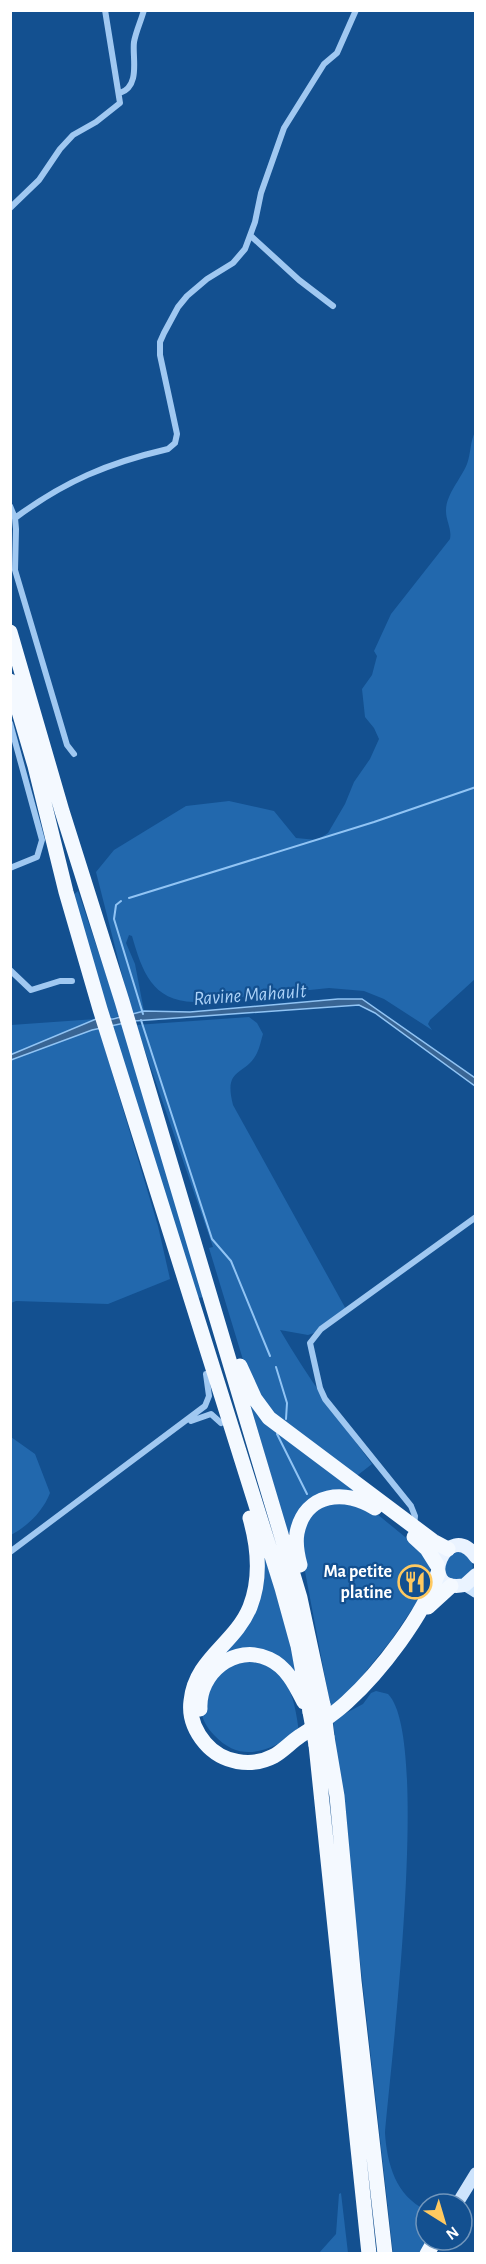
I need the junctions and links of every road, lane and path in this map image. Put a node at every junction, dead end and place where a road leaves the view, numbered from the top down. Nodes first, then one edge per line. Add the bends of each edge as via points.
1 (105, 10) edge
2 (144, 10) edge
3 (356, 10) edge
4 (120, 93) junction
5 (10, 208) edge
6 (251, 236) junction
7 (333, 306) dead end
8 (10, 506) edge
9 (15, 518) junction
10 (10, 632) edge
11 (10, 681) edge
12 (10, 723) edge
13 (74, 754) dead end
14 (10, 868) edge
15 (10, 970) edge
16 (72, 981) dead end
17 (159, 1195) junction
18 (476, 1217) edge
19 (213, 1302) junction
20 (206, 1374) junction
21 (221, 1423) junction
22 (178, 1428) junction
23 (414, 1527) junction
24 (448, 1549) junction
25 (472, 1549) edge
26 (10, 1552) edge
27 (438, 1569) junction
28 (470, 1582) edge
29 (417, 1618) junction
30 (310, 1636) junction
31 (316, 1708) junction
32 (296, 1739) junction
33 (321, 1741) junction
34 (476, 2174) edge
35 (465, 2192) edge
36 (369, 2253) edge
37 (385, 2253) edge

1 - 4 street
2 - 4 street via 134,43 134,72 129,86
3 - 6 street via 338,53 324,64 284,128 261,193
4 - 5 street via 116,108 73,135 39,180
6 - 7 street
6 - 9 street via 233,263 186,296 160,342 161,364 177,434 175,443 168,450 111,464 80,478
8 - 9 street
9 - 13 street via 15,570 67,745
10 - 19 highway
11 - 17 highway via 66,892
12 - 14 street via 42,840 37,857
15 - 16 street via 31,990
17 - 20 highway
17 - 31 highway
18 - 23 street via 321,1329 310,1343 322,1394 411,1506
19 - 23 highway via 264,1413
19 - 30 highway
20 - 21 highway
20 - 22 street via 208,1402
21 - 22 street via 207,1414
21 - 32 highway via 255,1536 257,1580 242,1623 200,1670 192,1685 193,1722 210,1748 234,1761 261,1761 281,1752
22 - 26 street
23 - 24 highway
24 - 25 main road
24 - 27 main road via 440,1556
27 - 28 main road via 443,1581
27 - 29 highway via 432,1592
27 - 30 highway via 420,1543 364,1501 347,1496 322,1500 304,1517 296,1539
28 - 29 highway
29 - 32 highway via 363,1686
30 - 31 highway
31 - 32 highway via 283,1669 259,1656 238,1656 214,1669 207,1678 200,1699 201,1716 221,1745 240,1754 253,1754
31 - 33 highway, bridge
33 - 36 highway
33 - 37 highway via 337,1796
34 - 35 main road

